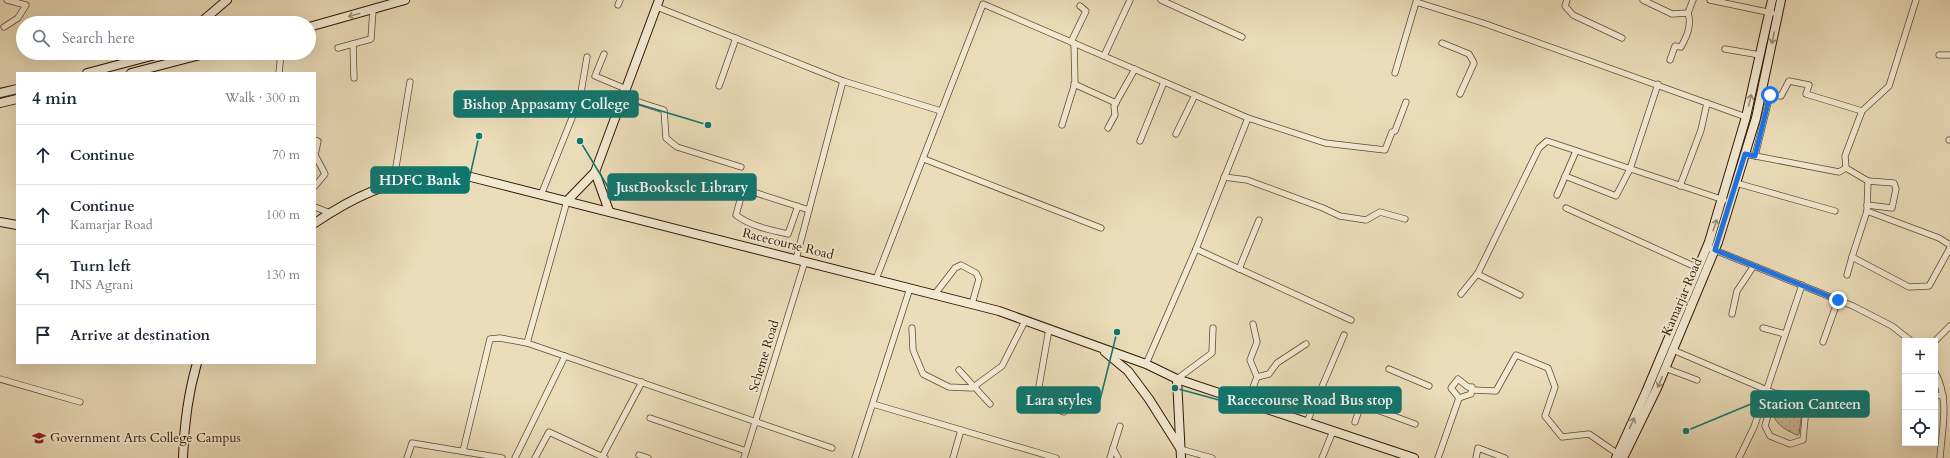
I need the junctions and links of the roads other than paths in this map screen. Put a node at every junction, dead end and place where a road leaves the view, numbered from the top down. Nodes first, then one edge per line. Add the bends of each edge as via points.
1 (7, 0) edge
2 (227, 0) edge
3 (405, 0) edge
4 (1130, 0) edge
5 (1161, 0) edge
6 (1567, 0) edge
7 (1643, 0) edge
8 (1693, 0) edge
9 (1710, 0) edge
10 (1772, 0) edge
11 (1782, 0) edge
12 (1916, 0) edge
13 (1415, 1) edge
14 (658, 3) edge
15 (1080, 6) dead end
16 (373, 10) junction
17 (1769, 12) junction
18 (1688, 13) junction
19 (1778, 14) junction
20 (19, 16) edge
21 (208, 16) edge
22 (16, 19) edge
23 (316, 25) edge
24 (4, 28) dead end
25 (1242, 37) dead end
26 (736, 38) junction
27 (1622, 38) dead end
28 (1073, 42) junction
29 (1442, 43) dead end
30 (353, 44) junction
31 (338, 48) dead end
32 (1724, 49) dead end
33 (604, 54) dead end
34 (1939, 55) dead end
35 (1950, 55) edge
36 (1104, 56) junction
37 (1760, 56) junction
38 (587, 57) dead end
39 (134, 60) edge
40 (165, 60) edge
41 (181, 60) edge
42 (280, 60) edge
43 (1670, 60) dead end
44 (166, 64) junction
45 (1135, 69) junction
46 (90, 72) edge
47 (135, 72) edge
48 (279, 72) edge
49 (1395, 73) dead end
50 (354, 78) dead end
51 (843, 81) junction
52 (410, 82) dead end
53 (1164, 82) junction
54 (1074, 84) junction
55 (1658, 84) junction
56 (719, 86) dead end
57 (16, 89) edge
58 (0, 93) edge
59 (624, 93) junction
60 (1460, 94) dead end
61 (1195, 95) junction
62 (16, 100) edge
63 (1406, 102) dead end
64 (0, 103) edge
65 (1116, 103) junction
66 (1707, 103) junction
67 (941, 111) junction
68 (1862, 111) junction
69 (1746, 117) junction
70 (1248, 118) junction
71 (1062, 125) dead end
72 (1108, 128) dead end
73 (1176, 134) dead end
74 (316, 140) edge
75 (1140, 141) dead end
76 (1576, 151) junction
77 (1745, 154) junction
78 (316, 155) edge
79 (316, 155) edge
80 (1755, 156) junction
81 (924, 159) junction
82 (741, 167) dead end
83 (1846, 168) junction
84 (1630, 169) junction
85 (595, 172) junction
86 (1565, 176) junction
87 (1224, 177) junction
88 (1868, 181) junction
89 (1736, 183) junction
90 (316, 185) edge
91 (393, 185) junction
92 (1680, 186) junction
93 (541, 194) junction
94 (1557, 195) dead end
95 (567, 201) junction
96 (1727, 201) junction
97 (1867, 204) junction
98 (798, 206) junction
99 (316, 208) edge
100 (1566, 208) dead end
101 (809, 210) junction
102 (608, 211) junction
103 (1835, 211) dead end
104 (1867, 211) junction
105 (330, 213) junction
106 (1405, 219) dead end
107 (1259, 220) dead end
108 (0, 222) edge
109 (316, 222) edge
110 (16, 225) edge
111 (1101, 228) dead end
112 (1950, 247) edge
113 (1196, 249) junction
114 (1711, 249) junction
115 (1948, 255) edge
116 (1852, 257) junction
117 (796, 259) junction
118 (805, 261) junction
119 (1753, 267) junction
120 (1698, 268) junction
121 (1240, 269) junction
122 (1477, 274) junction
123 (1847, 275) dead end
124 (876, 279) junction
125 (1802, 285) junction
126 (910, 288) junction
127 (935, 294) junction
128 (1461, 294) dead end
129 (1520, 295) dead end
130 (1838, 300) junction
131 (972, 304) junction
132 (1732, 314) dead end
133 (1351, 320) dead end
134 (1025, 321) junction
135 (1253, 324) dead end
136 (1950, 326) edge
137 (912, 328) dead end
138 (1213, 328) dead end
139 (1763, 328) dead end
140 (1049, 329) junction
141 (1785, 334) junction
142 (1344, 335) dead end
143 (1908, 338) edge
144 (1938, 338) edge
145 (1823, 342) dead end
146 (527, 343) junction
147 (1306, 344) dead end
148 (1101, 349) junction
149 (1673, 350) junction
150 (565, 356) junction
151 (197, 364) edge
152 (1146, 364) junction
153 (1665, 368) junction
154 (1389, 369) dead end
155 (959, 370) dead end
156 (1936, 374) edge
157 (1257, 377) junction
158 (1176, 379) junction
159 (0, 380) edge
160 (1697, 380) dead end
161 (642, 382) junction
162 (1429, 386) dead end
163 (974, 387) junction
164 (1765, 389) junction
165 (1473, 390) junction
166 (1365, 392) dead end
167 (1774, 393) junction
168 (1938, 395) edge
169 (1943, 396) junction
170 (1458, 398) junction
171 (80, 402) dead end
172 (1247, 403) junction
173 (873, 404) junction
174 (990, 404) dead end
175 (1361, 404) junction
176 (1948, 407) edge
177 (1064, 412) dead end
178 (650, 418) dead end
179 (755, 421) junction
180 (1307, 422) junction
181 (1355, 422) dead end
182 (1415, 424) dead end
183 (1120, 426) dead end
184 (961, 430) junction
185 (1333, 431) junction
186 (832, 448) dead end
187 (1113, 448) junction
188 (463, 451) junction
189 (746, 451) junction
190 (1180, 452) edge
191 (639, 455) dead end
192 (1619, 456) edge
193 (603, 457) edge
194 (183, 458) edge
195 (407, 458) edge
196 (502, 458) edge
197 (516, 458) edge
198 (535, 458) edge
199 (648, 458) edge
200 (744, 458) edge
201 (855, 458) edge
202 (953, 458) edge
203 (1056, 458) edge
204 (1110, 458) edge
205 (1118, 458) edge
206 (1212, 458) edge
207 (1322, 458) edge
208 (1414, 458) edge
209 (1438, 458) edge
210 (1476, 458) edge
211 (1505, 458) edge
212 (1739, 458) edge
213 (1940, 458) edge

1 - 20 street via 26,5
2 - 21 street
3 - 16 street
4 - 36 street
5 - 25 street
6 - 27 street via 1565,6 1573,15
7 - 18 street via 1672,14
8 - 18 street
9 - 17 street
10 - 17 street
11 - 19 street, Kamarjar Road
12 - 68 street via 1889,86
13 - 49 street
13 - 55 street
14 - 26 street
14 - 59 street
15 - 28 street via 1086,11
16 -> 23 street
16 - 30 street via 371,39
17 - 19 street
17 - 37 street
18 - 43 street via 1690,20 1686,37 1680,46 1675,46
19 -> 77 street, Kamarjar Road via 1756,118
22 - 24 street
26 - 51 street
26 - 56 street
28 - 36 street
28 - 54 street
28 - 67 street via 983,4
29 - 60 street via 1469,54 1474,63
30 - 31 street
30 - 50 street
32 - 37 street
33 - 59 street via 595,76
34 - 35 street
36 - 45 street
69 -> 37 street
38 - 93 street via 580,98
39 - 46 street
40 - 44 street
41 - 44 street
42 - 48 street
44 - 47 street
45 - 53 street
45 - 65 street
51 - 67 street
51 - 101 street
52 - 91 street
53 - 61 street
53 - 75 street
54 - 65 street
54 - 71 street
55 - 66 street
55 - 84 street
57 - 58 street
59 - 82 street via 664,110 666,138 677,147
59 - 85 street
61 - 70 street
61 - 73 street
62 - 64 street
63 - 70 street via 1395,131 1387,140 1385,150 1325,143
65 - 72 street via 1115,116
66 - 69 street
66 - 92 street via 1701,130
67 - 81 street
68 - 80 street via 1806,94 1809,85 1789,80 1781,96 1770,95
68 - 83 street via 1845,156
69 - 96 street
70 - 87 street
74 - 78 street
76 - 84 street
76 - 86 street
76 - 122 street via 1547,141 1539,148
77 - 80 street
77 - 89 street, Kamarjar Road
79 - 90 street via 325,174
80 - 83 street via 1839,172
81 - 111 street
81 - 124 street
83 - 88 street
84 - 86 street via 1616,196
84 - 92 street
85 - 95 street
85 - 102 street
86 - 94 street
87 - 106 street via 1247,180 1340,216 1366,220 1380,212
87 - 113 street
88 - 97 street
88 - 97 street via 1894,183 1896,188 1892,208
89 - 96 street, Kamarjar Road
89 - 103 street
91 - 93 street, Racecourse Road via 423,178 471,177
91 - 105 street, Racecourse Road via 368,193
92 - 96 street
93 - 95 street, Racecourse Road
95 - 102 street, Racecourse Road
95 - 146 street
96 - 114 street, Kamarjar Road
97 - 104 street
98 - 98 street via 747,190 741,197 736,215 768,229 788,234
98 - 101 street
99 - 105 street
100 - 120 street
101 - 117 street
102 - 117 street, Racecourse Road
104 - 112 street via 1939,238
104 - 116 street
105 - 109 street, Racecourse Road
107 - 121 street
108 - 110 street
112 - 115 street
113 - 121 street
113 - 152 street
114 - 119 street
114 - 120 street
114 - 149 street, Kamarjar Road
115 - 116 street via 1929,286 1908,287
116 - 123 street
117 - 118 street, Racecourse Road
118 - 124 street, Racecourse Road
118 - 179 street, Scheme Road
119 - 125 street
119 - 132 street via 1737,291
192 -> 120 street
121 - 133 street
122 - 128 street
122 - 129 street
124 - 126 street, Racecourse Road
125 - 130 street
125 - 141 street
126 - 127 street, Racecourse Road
126 - 173 street
127 - 131 street, Racecourse Road
127 - 131 street via 955,268 961,265 976,273 979,279
130 - 143 street via 1892,326
130 - 145 street
131 - 134 street, Racecourse Road
134 - 140 street, Racecourse Road
134 - 163 street via 1002,366
135 - 157 street via 1257,342 1250,360
136 - 144 street
137 - 163 street via 913,350 924,374 949,387
138 - 158 street via 1212,353
139 - 141 street
140 - 148 street, Racecourse Road
140 - 177 street via 1038,392 1050,407
141 - 164 street
142 - 180 street
146 - 150 street
146 - 188 street via 500,338 490,339
147 - 157 street via 1277,363 1269,374
148 - 152 street, Racecourse Road
148 - 190 street via 1128,371 1149,399
149 - 153 street, Kamarjar Road
149 - 164 street
150 - 161 street
150 - 197 street
151 - 194 street via 185,424
152 - 158 street, Racecourse Road
153 - 160 street
153 -> 192 street, Kamarjar Road via 1639,427
154 - 162 street
155 - 163 street
156 - 169 street
157 - 172 street
158 - 172 street, Racecourse Road
158 - 190 street
159 - 171 street
161 - 179 street
161 - 193 street
163 - 174 street
164 - 167 street
164 - 212 street via 1754,427
165 - 170 street via 1471,394
165 - 170 street via 1472,386 1468,387 1458,380 1451,388
165 - 192 street via 1496,391 1516,355 1548,368 1555,387 1545,416 1562,437 1589,434
166 - 175 street
167 - 167 street via 1807,397 1803,440 1790,444 1770,436 1765,426
168 - 169 street
169 - 176 street
170 - 209 street
172 - 180 street, Racecourse Road
173 - 184 street
173 - 201 street
175 - 181 street
175 - 182 street
176 - 213 street
178 - 189 street
179 - 186 street
179 - 189 street, Scheme Road
180 - 185 street, Racecourse Road
183 - 187 street
184 - 202 street
184 - 203 street
185 - 207 street
185 - 208 street, Racecourse Road
187 - 204 street
187 - 205 street
188 - 195 street via 412,443
188 - 196 street
189 - 200 street, Scheme Road
190 - 206 street
191 - 199 street
193 - 198 street via 549,432
210 - 211 street via 1478,448

